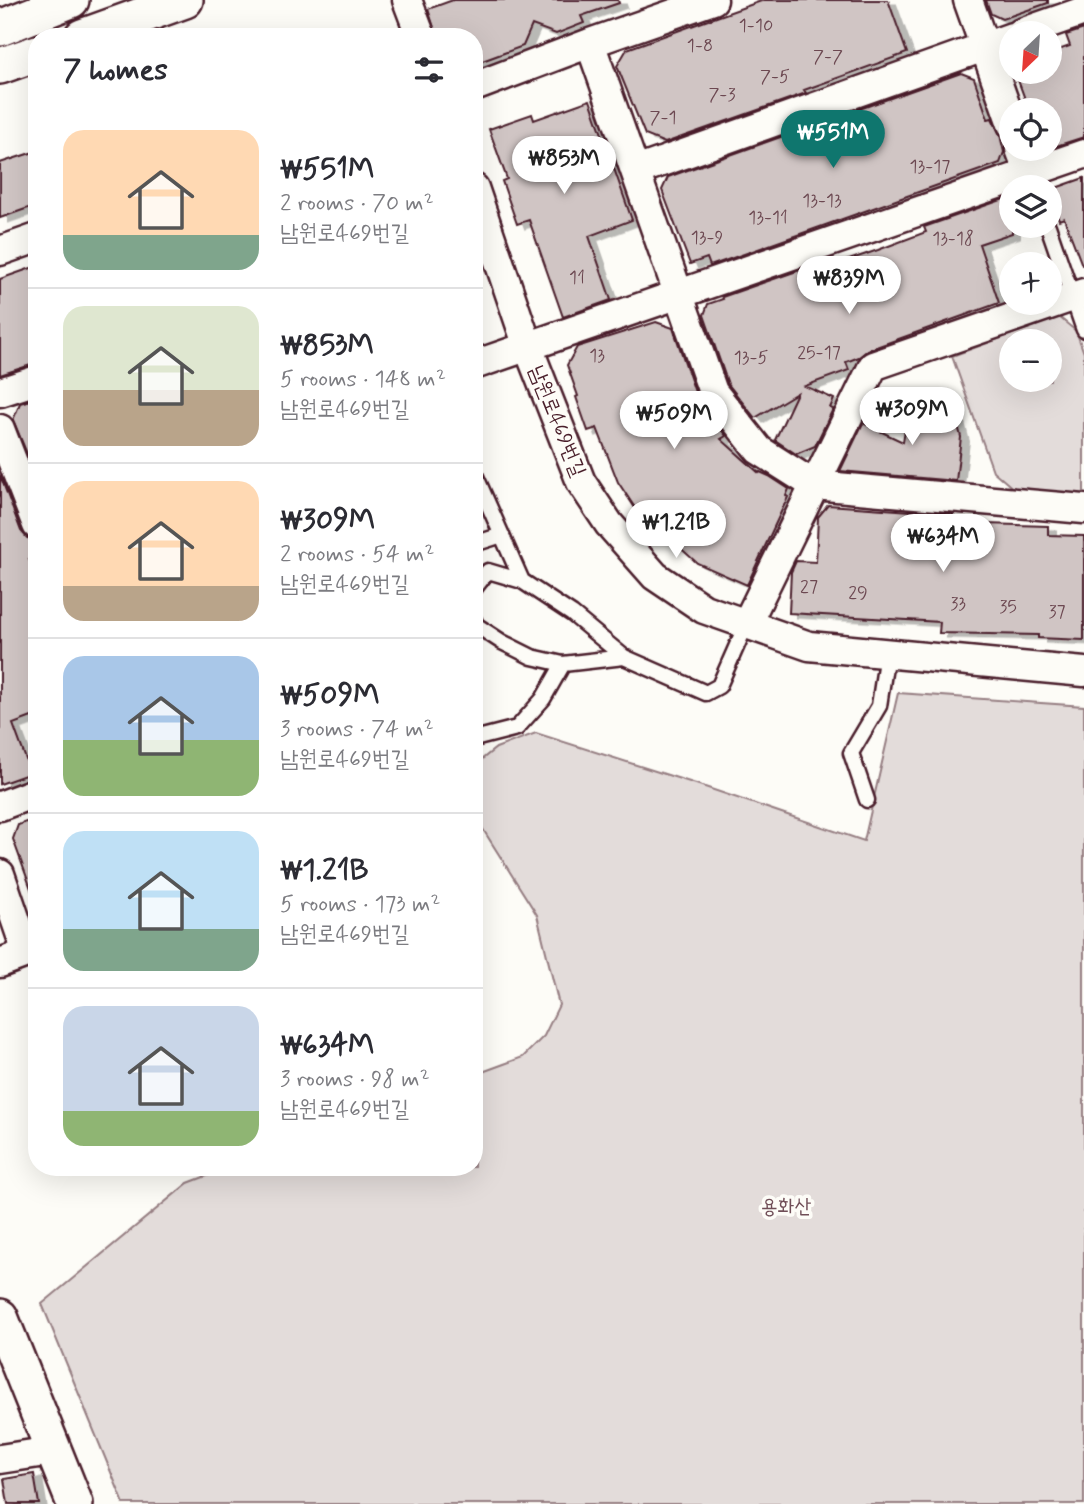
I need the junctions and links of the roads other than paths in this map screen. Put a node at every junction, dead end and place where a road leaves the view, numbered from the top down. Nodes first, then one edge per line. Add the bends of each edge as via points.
1 (71, 0) edge
2 (185, 0) edge
3 (407, 0) edge
4 (713, 0) edge
5 (968, 0) edge
6 (1084, 11) edge
7 (1055, 21) edge
8 (107, 28) edge
9 (418, 28) edge
10 (0, 29) edge
11 (999, 42) edge
12 (590, 43) junction
13 (984, 47) junction
14 (28, 56) edge
15 (0, 66) edge
16 (483, 84) edge
17 (1003, 98) edge
18 (1084, 154) edge
19 (1028, 170) edge
20 (636, 171) junction
21 (483, 214) edge
22 (1053, 238) edge
23 (28, 241) edge
24 (0, 251) edge
25 (679, 295) junction
26 (1079, 295) edge
27 (1084, 330) edge
28 (528, 347) junction
29 (483, 362) edge
30 (28, 383) edge
31 (0, 392) edge
32 (0, 429) edge
33 (814, 485) junction
34 (483, 492) edge
35 (28, 502) edge
36 (1084, 509) edge
37 (502, 535) junction
38 (483, 541) edge
39 (483, 577) edge
40 (522, 581) junction
41 (746, 625) junction
42 (483, 629) edge
43 (887, 653) junction
44 (624, 657) junction
45 (564, 664) junction
46 (1084, 673) edge
47 (483, 737) edge
48 (28, 795) edge
49 (866, 800) dead end
50 (0, 806) edge
51 (0, 874) edge
52 (28, 941) edge
53 (28, 952) edge
54 (0, 963) edge
55 (0, 1317) edge
56 (52, 1451) junction
57 (0, 1459) edge
58 (75, 1504) edge

1 - 10 street
2 - 8 street
3 - 9 street
4 - 12 street
5 - 13 street
6 - 7 street
11 - 13 street
12 - 16 street
12 - 20 street
13 - 17 street
13 - 20 street
14 - 15 street
18 - 19 street, 남원로469번길
19 - 25 street, 남원로469번길
20 - 25 street
21 - 28 street, 남원로469번길
22 - 26 lane
23 - 24 street
25 - 28 street, 남원로469번길
25 - 33 street via 713,391 759,450
26 - 27 lane
26 - 33 street via 873,366
28 - 29 street
28 - 41 street, 남원로469번길 via 582,482 609,524 655,576 704,609
30 - 31 street
32 - 35 street
33 - 36 street
33 - 41 street
34 - 37 lane
37 - 38 lane
37 - 40 lane
39 - 40 lane via 488,571
40 - 44 lane
41 - 43 street, 남원로469번길 via 809,646
41 - 44 lane via 719,686 706,693
42 - 45 lane via 532,657
43 - 46 street, 남원로469번길
43 - 49 lane via 879,706 851,753
44 - 45 lane
45 - 47 lane via 543,699 517,728
48 - 50 street
51 - 52 street
53 - 54 street
55 - 56 street
56 - 57 street
56 - 58 street

